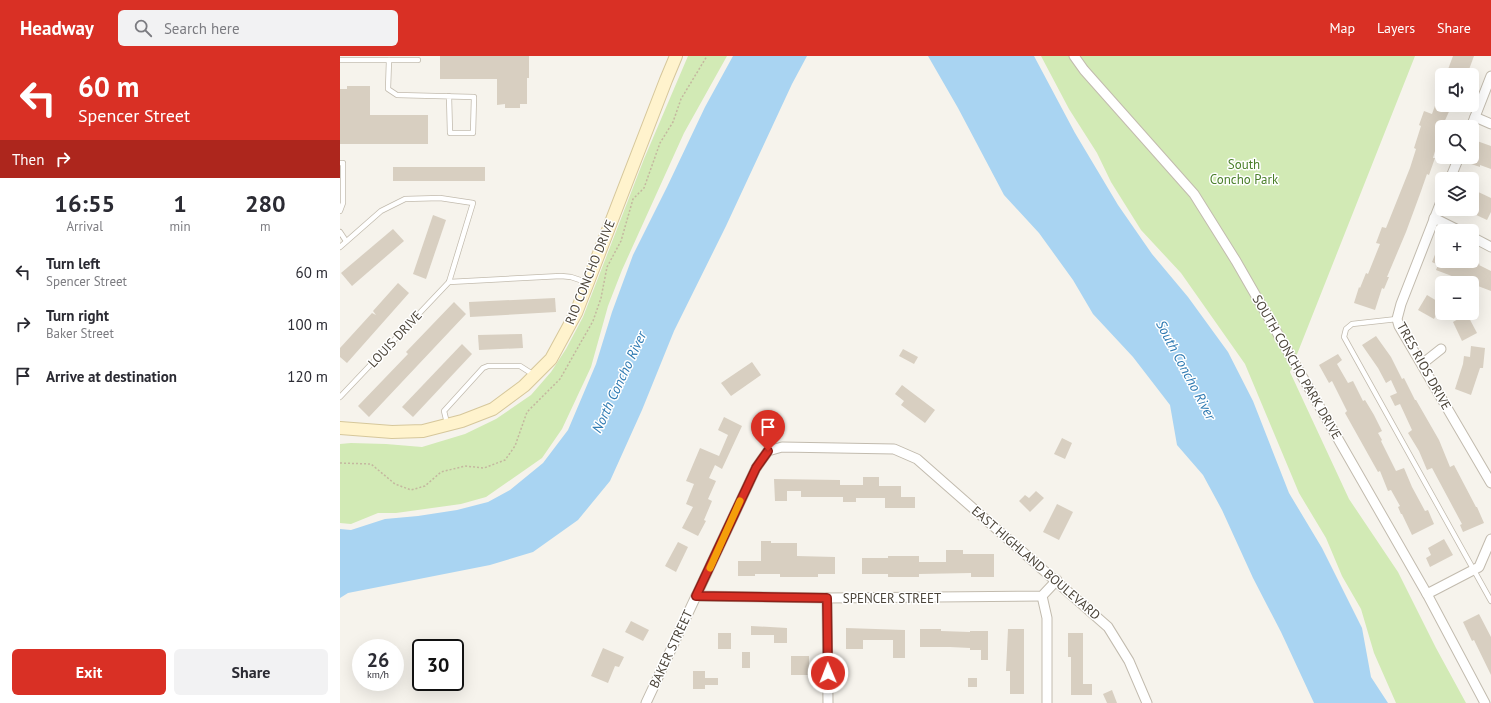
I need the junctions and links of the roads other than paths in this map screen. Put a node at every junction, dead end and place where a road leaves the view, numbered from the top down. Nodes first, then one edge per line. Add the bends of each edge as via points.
1 (676, 56) edge
2 (1074, 56) edge
3 (340, 60) edge
4 (389, 60) junction
5 (418, 60) dead end
6 (1491, 76) edge
7 (449, 96) junction
8 (1475, 117) junction
9 (1474, 120) edge
10 (1491, 124) edge
11 (340, 163) edge
12 (340, 211) edge
13 (1434, 218) joint
14 (1446, 224) edge
15 (340, 232) edge
16 (346, 241) junction
17 (1479, 241) edge
18 (340, 246) edge
19 (1491, 247) edge
20 (449, 282) junction
21 (588, 283) junction
22 (1397, 320) junction
23 (1441, 350) dead end
24 (1422, 364) junction
25 (534, 376) junction
26 (340, 397) edge
27 (448, 425) junction
28 (340, 428) edge
29 (894, 449) joint
30 (1491, 483) edge
31 (1491, 539) edge
32 (1473, 570) junction
33 (1057, 580) junction
34 (1426, 594) junction
35 (696, 596) junction
36 (1042, 596) junction
37 (827, 598) junction
38 (1491, 601) edge
39 (646, 703) edge
40 (828, 703) edge
41 (1047, 703) edge
42 (1147, 703) edge
43 (1485, 703) edge

1 - 21 street, RIO CONCHO DRIVE
2 - 34 street, SOUTH CONCHO PARK DRIVE via 1194,194 1236,261
3 - 4 lane
4 - 5 lane
4 - 7 lane via 388,89 397,95
6 - 8 street
7 - 7 lane via 474,96 473,133 450,132
8 - 9 street
8 - 10 street
11 - 12 lane via 343,163 343,203
13 - 14 street
13 - 22 street, TRES RIOS DRIVE
15 - 16 lane
16 - 18 lane
16 - 20 lane, LOUIS DRIVE via 380,211 405,199 440,198 473,203
17 - 19 street
20 - 21 lane via 560,276
20 - 26 lane, LOUIS DRIVE
21 - 25 street, RIO CONCHO DRIVE via 576,313 551,359
22 - 24 street, TRES RIOS DRIVE
22 - 32 lane via 1352,324 1346,329 1344,337
23 - 24 street
24 - 30 street, TRES RIOS DRIVE
25 - 27 street, RIO CONCHO DRIVE via 493,409
25 - 27 lane via 520,366 482,368 444,411
27 - 28 street, RIO CONCHO DRIVE via 423,431 392,432
29 - 33 street, EAST HIGHLAND BOULEVARD via 917,459
29 - 35 street, BAKER STREET via 782,446 768,451 756,468
31 - 32 street via 1479,567
32 - 34 street
32 - 38 lane
33 - 36 street
33 - 42 street, EAST HIGHLAND BOULEVARD via 1108,627 1129,661
34 - 43 street, SOUTH CONCHO PARK DRIVE
35 - 37 street, SPENCER STREET
35 - 39 street, BAKER STREET
36 - 37 street, SPENCER STREET
36 - 41 street via 1047,618
37 - 40 street

